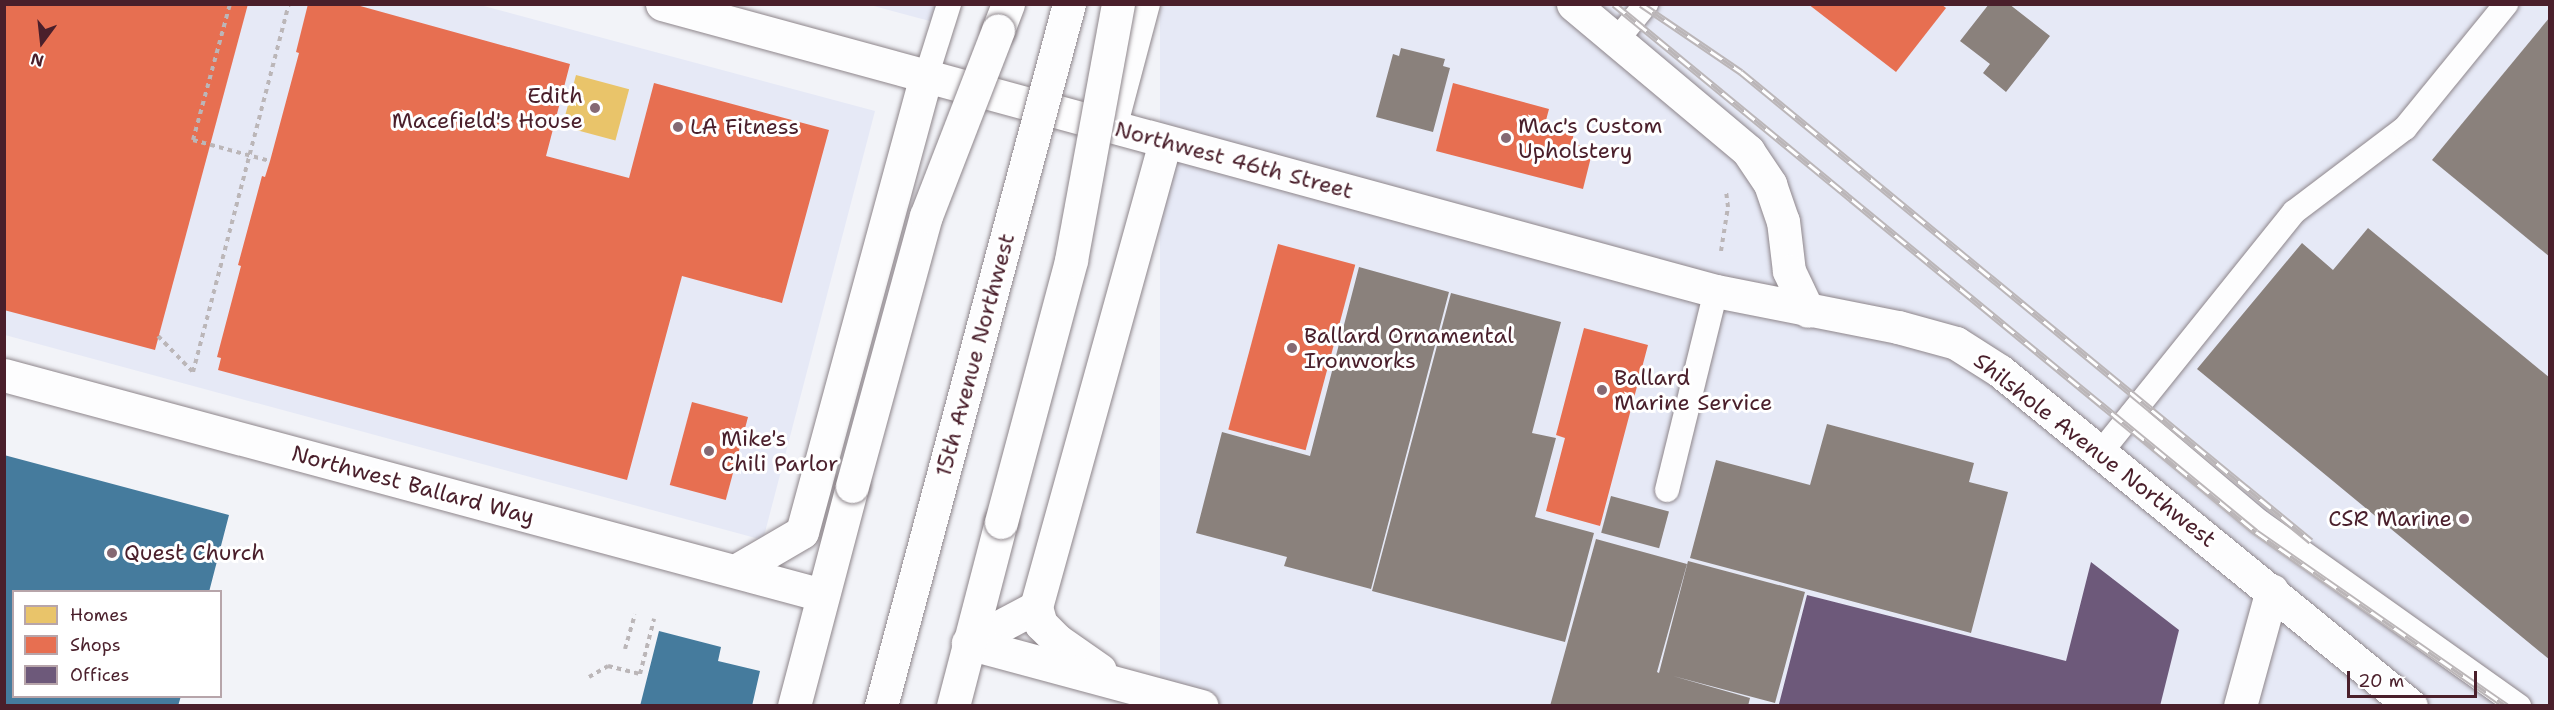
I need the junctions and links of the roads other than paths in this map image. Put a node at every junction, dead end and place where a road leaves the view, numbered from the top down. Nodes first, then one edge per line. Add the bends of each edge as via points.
1 (662, 4) edge
2 (949, 4) edge
3 (1008, 4) edge
4 (1068, 4) edge
5 (1118, 4) edge
6 (1148, 4) edge
7 (1573, 4) edge
8 (1646, 4) edge
9 (2506, 4) edge
10 (1616, 40) junction
11 (926, 77) junction
12 (1115, 128) junction
13 (1165, 141) junction
14 (1716, 291) junction
15 (1808, 311) junction
16 (4, 375) edge
17 (2132, 414) junction
18 (2101, 452) junction
19 (1667, 490) dead end
20 (737, 570) junction
21 (2272, 590) junction
22 (822, 596) junction
23 (1036, 607) junction
24 (968, 643) junction
25 (1118, 683) junction
26 (794, 705) edge
27 (881, 705) edge
28 (953, 705) edge
29 (1202, 705) edge
30 (2240, 705) edge
31 (2411, 705) edge
32 (2519, 705) edge

1 - 11 street, Northwest 46th Street
2 - 11 lane
3 - 22 street, bridge via 926,216
4 - 27 street, 15th Avenue Northwest, bridge
5 - 24 street, bridge via 1071,260
6 - 12 lane
7 - 10 street
8 - 10 lane
9 - 17 lane via 2404,128 2294,212
10 - 15 street via 1748,151 1770,184 1783,221 1789,271
11 - 12 street, Northwest 46th Street
11 - 20 street via 802,532
12 - 13 street, Northwest 46th Street
13 - 14 street, Northwest 46th Street
13 - 23 street
14 - 15 street, Northwest 46th Street
14 - 19 lane
15 - 18 street, Shilshole Avenue Northwest via 1898,327 1956,343 2000,371
16 - 20 street, Northwest Ballard Way
17 - 18 lane
17 - 32 lane via 2260,522
18 - 21 street, Shilshole Avenue Northwest
20 - 22 street, Northwest Ballard Way
21 - 30 street
21 - 31 street, Shilshole Avenue Northwest
22 - 26 street
23 - 24 street
23 - 25 street via 1041,624 1057,640
24 - 25 street
24 - 28 street
25 - 29 street

